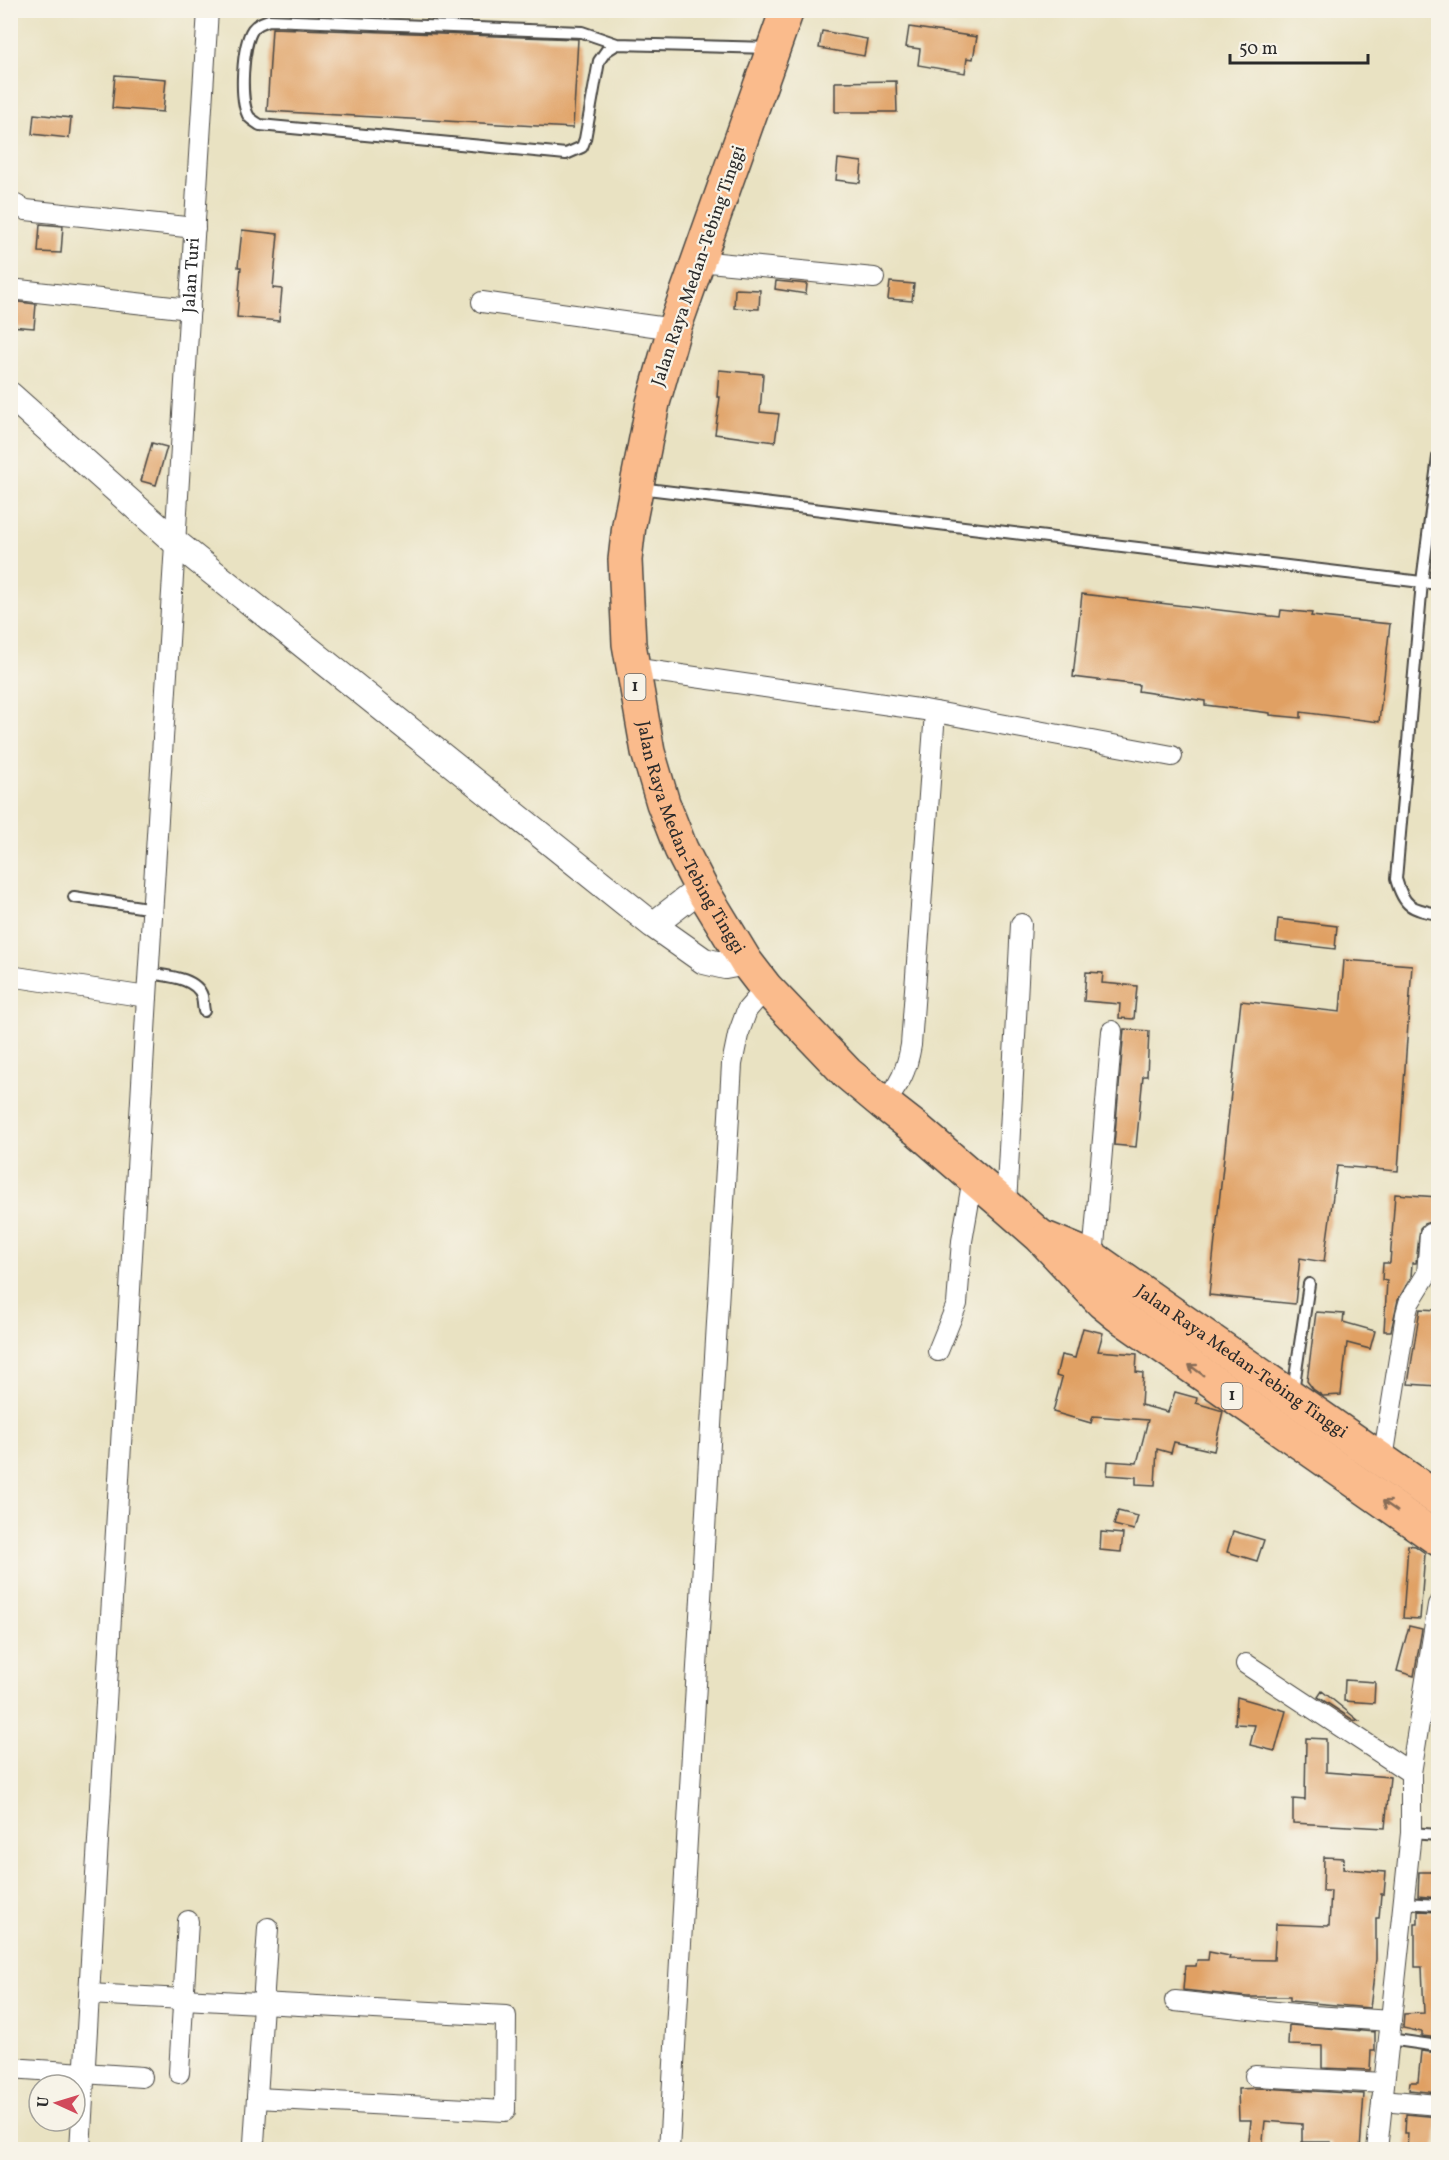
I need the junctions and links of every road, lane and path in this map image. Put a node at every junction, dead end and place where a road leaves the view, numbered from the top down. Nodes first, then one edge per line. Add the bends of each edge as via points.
1 (208, 10) edge
2 (787, 10) edge
3 (617, 44) junction
4 (774, 48) junction
5 (10, 202) edge
6 (195, 228) junction
7 (698, 261) junction
8 (874, 278) dead end
9 (10, 289) edge
10 (482, 302) dead end
11 (190, 309) junction
12 (674, 329) junction
13 (10, 395) edge
14 (1438, 457) edge
15 (636, 488) junction
16 (176, 542) junction
17 (1422, 582) junction
18 (1438, 584) edge
19 (632, 668) junction
20 (935, 712) junction
21 (1172, 756) dead end
22 (700, 888) junction
23 (74, 897) dead end
24 (154, 909) junction
25 (1438, 914) edge
26 (1021, 924) dead end
27 (652, 925) junction
28 (746, 962) junction
29 (149, 972) junction
30 (10, 976) edge
31 (766, 988) junction
32 (147, 997) junction
33 (204, 1011) dead end
34 (1112, 1031) dead end
35 (883, 1103) junction
36 (973, 1178) junction
37 (1006, 1206) junction
38 (1430, 1234) dead end
39 (1040, 1236) junction
40 (1093, 1258) junction
41 (1309, 1284) dead end
42 (938, 1350) dead end
43 (1292, 1397) junction
44 (1383, 1458) junction
45 (1438, 1499) edge
46 (1438, 1539) edge
47 (1438, 1605) edge
48 (1246, 1664) dead end
49 (1412, 1773) junction
50 (1411, 1833) junction
51 (1438, 1835) edge
52 (1404, 1903) junction
53 (1438, 1905) edge
54 (188, 1921) dead end
55 (268, 1928) dead end
56 (89, 1994) junction
57 (183, 1999) junction
58 (1175, 2001) dead end
59 (264, 2003) junction
60 (1390, 2030) junction
61 (1438, 2046) edge
62 (10, 2068) edge
63 (72, 2073) edge
64 (84, 2073) edge
65 (179, 2073) dead end
66 (87, 2074) edge
67 (1255, 2076) dead end
68 (142, 2077) dead end
69 (1383, 2092) junction
70 (257, 2098) junction
71 (1438, 2105) edge
72 (81, 2133) edge
73 (254, 2143) dead end
74 (80, 2150) edge
75 (669, 2150) edge
76 (1377, 2150) edge

1 - 6 street, Jalan Turi
2 - 4 highway, Jalan Raya Medan-Tebing Tinggi / 1
3 - 3 lane via 599,61 582,147 566,154 260,125 250,118 244,104 247,43 253,30 269,20 582,32
3 - 4 lane
4 - 7 highway, Jalan Raya Medan-Tebing Tinggi / 1
5 - 6 street via 26,210
6 - 11 street, Jalan Turi
7 - 8 street
7 - 12 highway, Jalan Raya Medan-Tebing Tinggi / 1
9 - 11 street
10 - 12 street
11 - 16 street, Jalan Turi
12 - 15 highway, Jalan Raya Medan-Tebing Tinggi / 1 via 653,403
13 - 16 street
14 - 17 lane
15 - 17 lane
15 - 19 highway, Jalan Raya Medan-Tebing Tinggi / 1 via 625,560
16 - 24 street, Jalan Turi
16 - 27 street
17 - 18 lane
17 - 25 lane via 1396,879 1401,897 1412,907
19 - 20 street
19 - 22 highway, Jalan Raya Medan-Tebing Tinggi / 1 via 648,752 663,803
20 - 21 street
20 - 35 street via 911,1045 902,1080
22 - 27 street
22 - 28 highway, Jalan Raya Medan-Tebing Tinggi / 1
23 - 24 lane
24 - 29 street, Jalan Turi
26 - 37 street
27 - 28 street via 704,961 725,966
28 - 31 highway, Jalan Raya Medan-Tebing Tinggi / 1
29 - 32 street, Jalan Turi
29 - 33 lane via 185,980 198,988
30 - 32 street
31 - 35 highway, Jalan Raya Medan-Tebing Tinggi / 1 via 847,1073
31 - 75 street via 747,1010 732,1064
32 - 56 street, Jalan Turi
34 - 40 street
35 - 36 highway, Jalan Raya Medan-Tebing Tinggi / 1
36 - 37 highway, Jalan Raya Medan-Tebing Tinggi / 1
36 - 42 street via 957,1304
37 - 39 highway, Jalan Raya Medan-Tebing Tinggi / 1
38 - 44 street via 1427,1274 1406,1314
39 - 40 highway, Jalan Raya Medan-Tebing Tinggi / 1
46 -> 39 highway, Jalan Raya Medan-Tebing Tinggi / 1 via 1118,1315
40 - 43 highway, Jalan Raya Medan-Tebing Tinggi / 1
41 - 43 lane
43 - 44 highway, Jalan Raya Medan-Tebing Tinggi / 1
44 - 45 highway, Jalan Raya Medan-Tebing Tinggi / 1
47 - 49 street
48 - 49 street
49 - 50 street
50 - 51 lane
50 - 52 street
52 - 53 lane
52 - 60 street
54 - 57 street
55 - 59 street
56 - 57 street
56 - 64 street, Jalan Turi
57 - 59 street
57 - 65 street
58 - 60 street via 1314,2016
59 - 70 street
59 - 70 street via 506,2016 505,2111
60 - 61 lane
60 - 69 street
62 - 63 street
66 - 68 street
67 - 69 street
69 - 71 street
69 - 76 street
70 - 73 street
72 - 74 street, Jalan Turi

